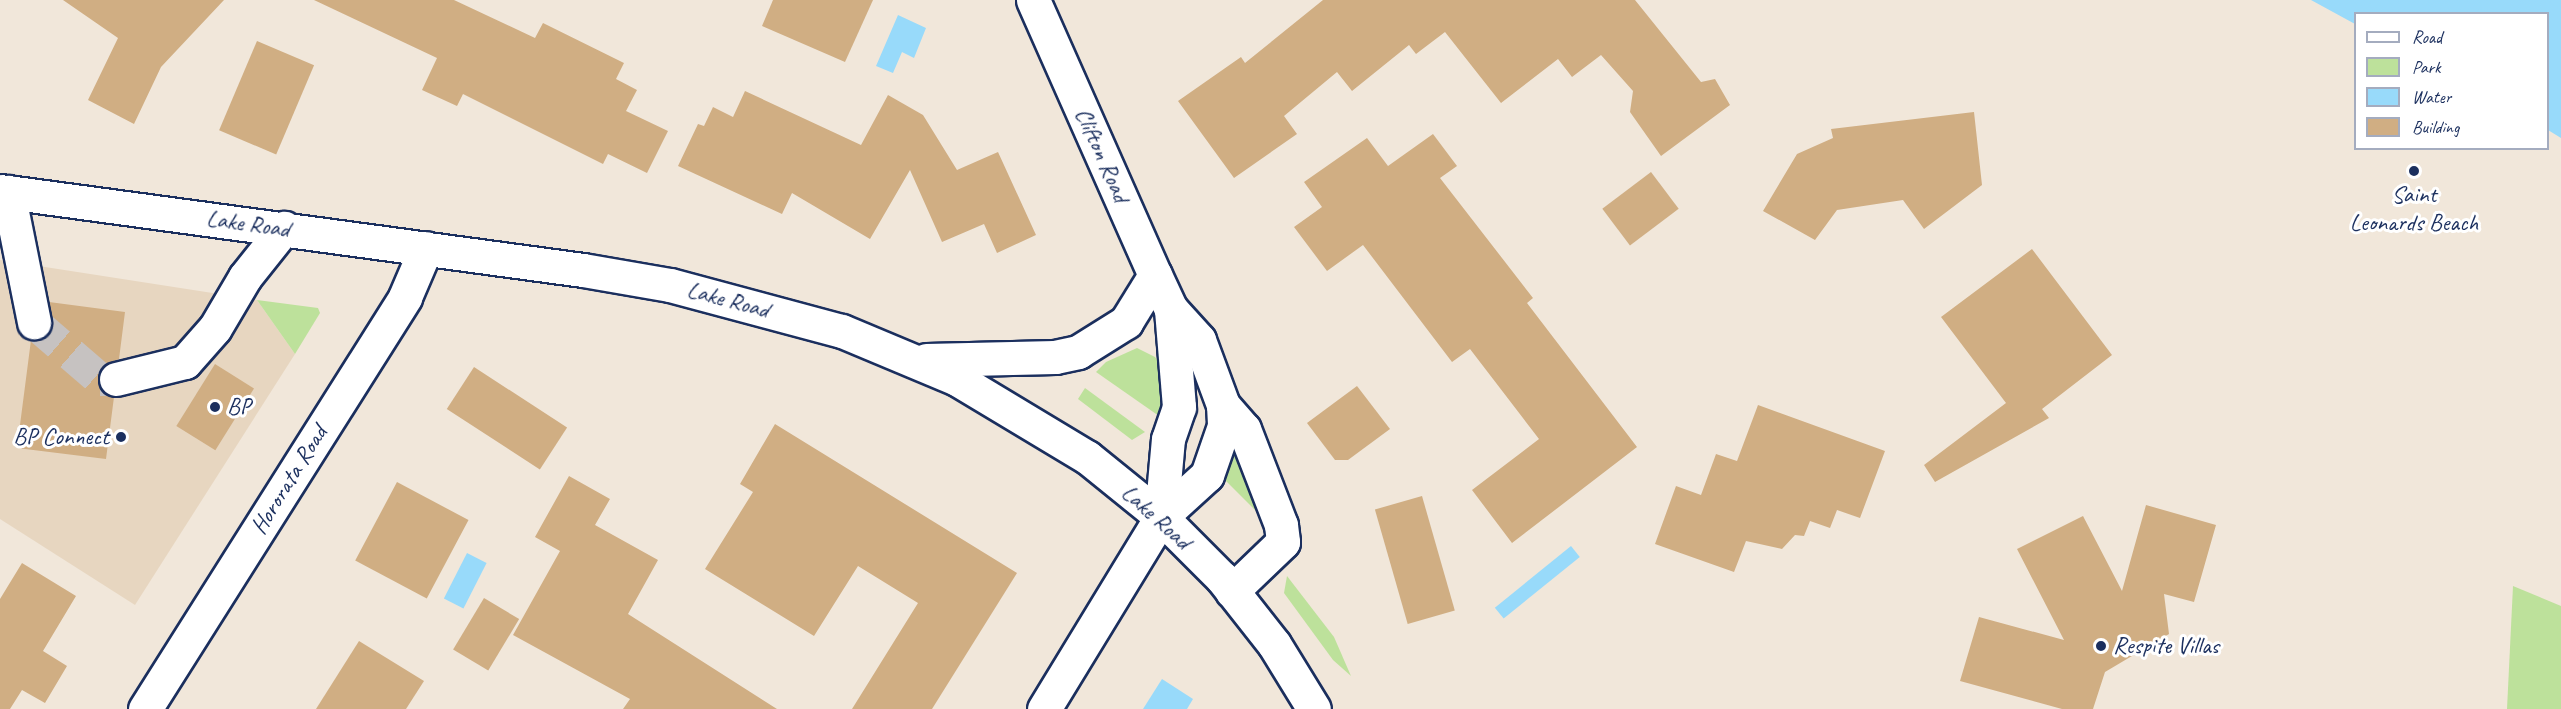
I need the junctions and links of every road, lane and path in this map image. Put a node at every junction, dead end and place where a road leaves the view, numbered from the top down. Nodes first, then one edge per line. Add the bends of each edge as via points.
1 (1033, 0) edge
2 (4, 192) edge
3 (284, 228) junction
4 (426, 248) junction
5 (1155, 275) junction
6 (1171, 309) junction
7 (34, 322) tunnel mouth
8 (915, 360) junction
9 (116, 379) tunnel mouth
10 (1223, 405) junction
11 (1161, 517) junction
12 (1232, 591) junction
13 (145, 709) edge
14 (1044, 709) edge
15 (1314, 709) edge

1 - 5 main road, Clifton Road
2 - 3 main road, Lake Road
2 - 7 main road
3 - 4 main road, Lake Road
3 - 9 main road via 245,277 215,328 185,362
4 - 8 main road, Lake Road via 670,285 842,332
4 - 13 main road, Hororata Road via 405,297
5 - 6 main road, Clifton Road
5 - 8 main road via 1126,322 1077,352 1055,357
6 - 10 main road, Clifton Road via 1199,340
6 - 11 main road, Clifton Road via 1179,407 1168,439
8 - 11 main road, Lake Road via 1020,413 1087,457
10 - 11 main road, Clifton Road via 1224,426 1207,475
10 - 12 main road via 1244,429 1281,525 1282,542
11 - 12 main road, Lake Road
11 - 14 main road
12 - 15 main road, Lake Road via 1274,644

